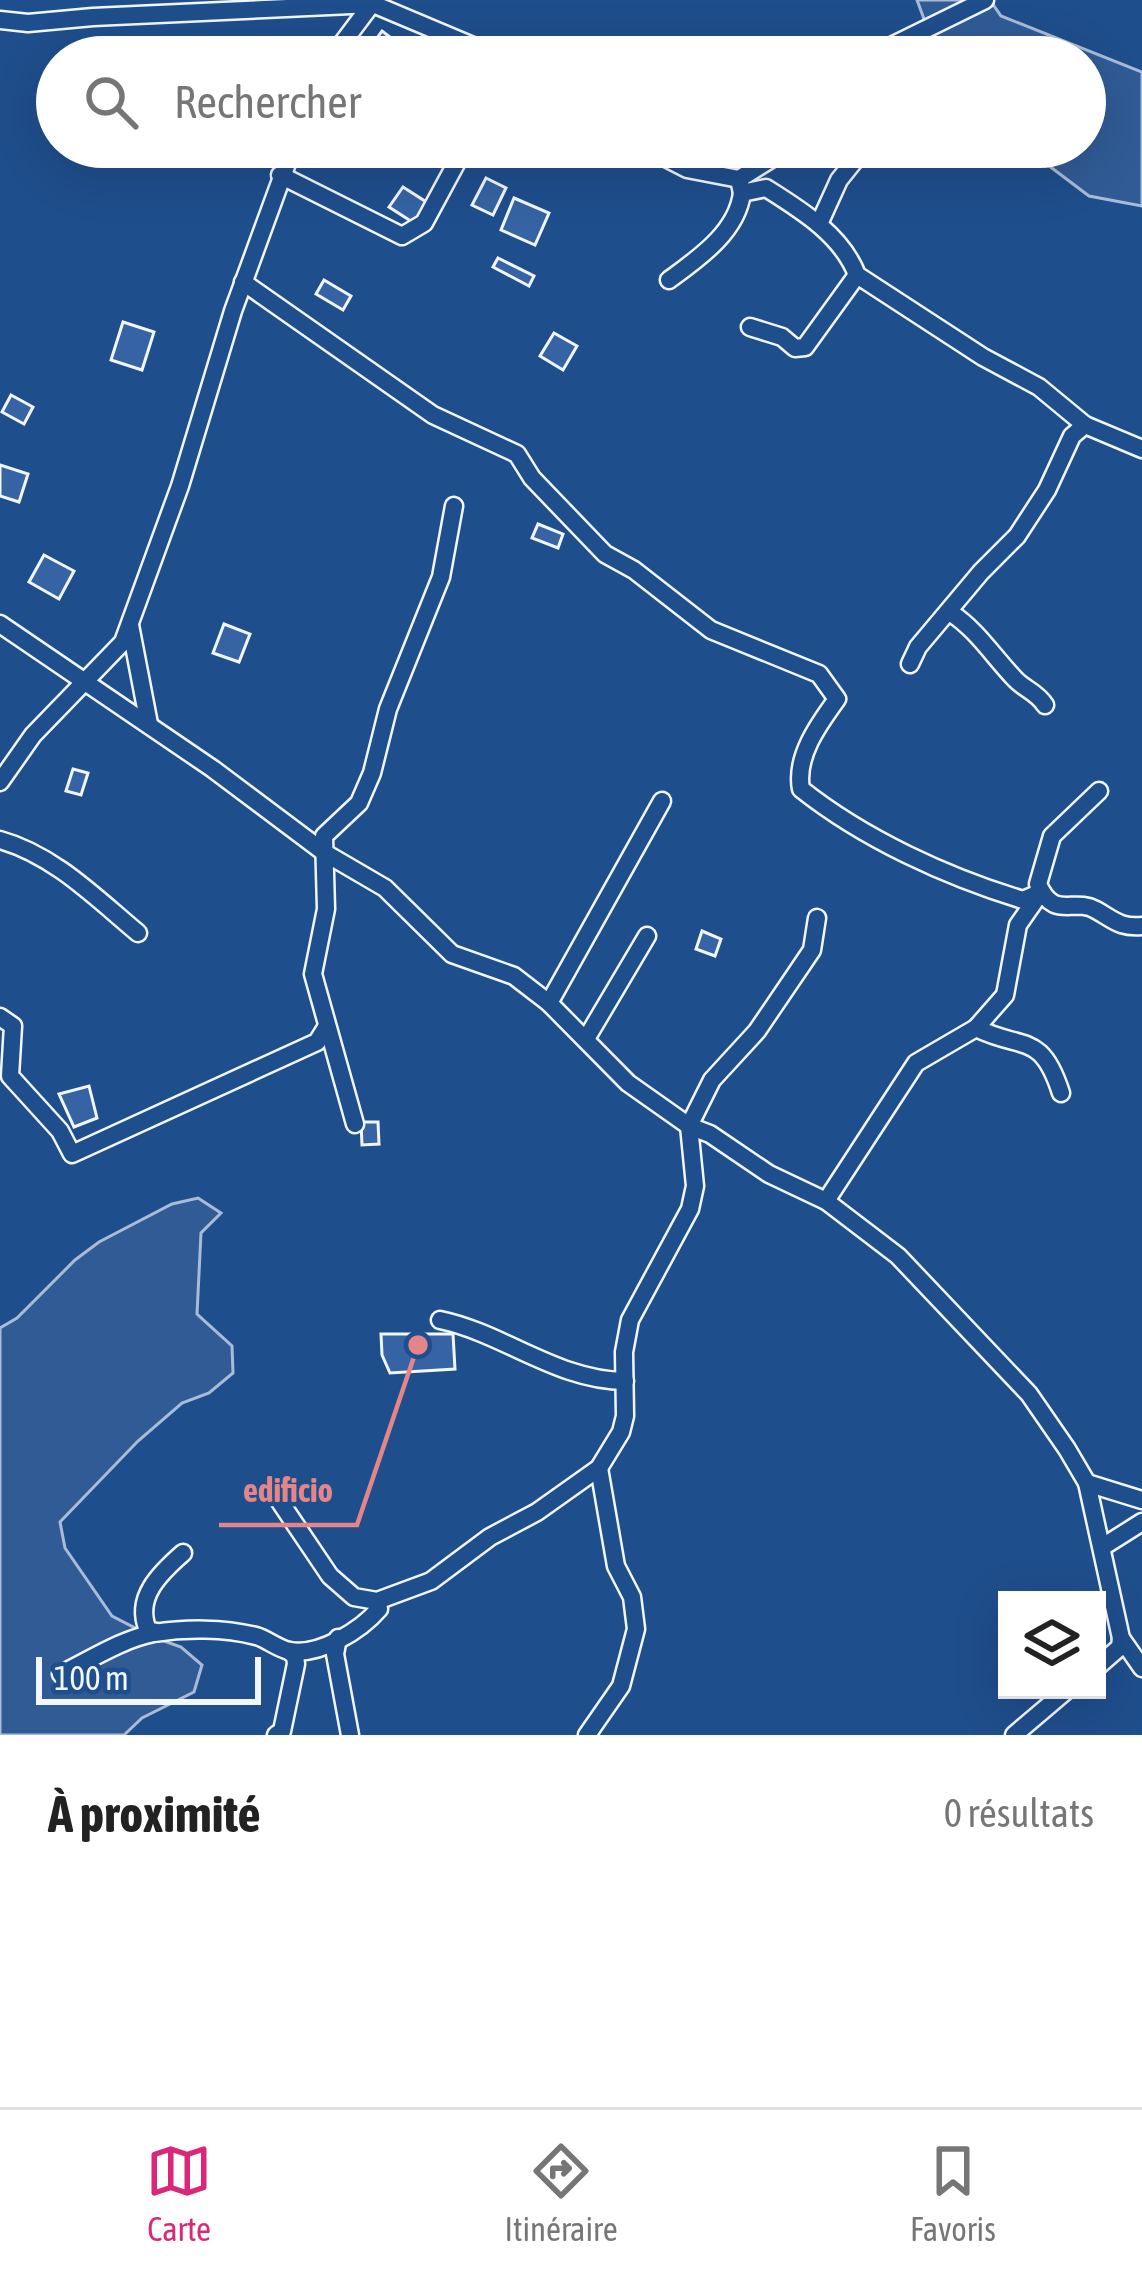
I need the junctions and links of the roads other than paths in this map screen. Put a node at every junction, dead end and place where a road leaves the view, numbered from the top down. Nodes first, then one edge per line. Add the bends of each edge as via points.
1 (985, 0) edge
2 (373, 2) edge
3 (0, 20) edge
4 (348, 36) edge
5 (451, 36) edge
6 (912, 36) edge
7 (283, 168) edge
8 (454, 168) edge
9 (685, 168) edge
10 (764, 168) edge
11 (849, 168) edge
12 (280, 175) junction
13 (741, 186) junction
14 (818, 224) junction
15 (857, 275) junction
16 (669, 280) dead end
17 (243, 282) junction
18 (750, 327) dead end
19 (1085, 425) junction
20 (1142, 449) edge
21 (454, 506) dead end
22 (951, 613) junction
23 (0, 624) edge
24 (130, 624) junction
25 (910, 664) dead end
26 (86, 680) junction
27 (1045, 705) dead end
28 (149, 724) junction
29 (0, 782) edge
30 (1099, 791) dead end
31 (662, 801) dead end
32 (0, 840) edge
33 (326, 853) junction
34 (1041, 892) junction
35 (817, 918) dead end
36 (1142, 926) edge
37 (138, 933) dead end
38 (647, 936) dead end
39 (549, 1003) junction
40 (0, 1018) edge
41 (327, 1025) junction
42 (976, 1028) junction
43 (586, 1039) junction
44 (1061, 1093) dead end
45 (355, 1124) dead end
46 (689, 1126) junction
47 (826, 1202) junction
48 (440, 1320) dead end
49 (625, 1381) junction
50 (599, 1468) junction
51 (1087, 1483) junction
52 (272, 1490) dead end
53 (1142, 1500) edge
54 (1142, 1522) edge
55 (1103, 1546) junction
56 (183, 1553) dead end
57 (377, 1600) junction
58 (156, 1633) junction
59 (338, 1639) junction
60 (1121, 1639) junction
61 (289, 1651) junction
62 (1106, 1659) edge
63 (1142, 1668) edge
64 (61, 1674) dead end
65 (1056, 1699) edge
66 (276, 1735) edge
67 (350, 1735) edge
68 (587, 1735) edge
69 (1014, 1735) edge

1 - 6 street
2 - 3 street
2 - 4 street
2 - 5 street
7 - 12 street
8 - 12 street via 424,223 402,236
9 - 13 street
10 - 13 street
11 - 14 street
12 - 17 street
13 - 14 street via 766,188
13 - 16 street via 740,209 721,237
14 - 15 street
15 - 18 street via 805,347
15 - 19 street via 1039,387
17 - 24 street
17 - 34 street via 433,415 517,454 605,554 711,631 819,674 837,699 798,773 814,800 983,887 1023,899
19 - 20 street
19 - 22 street via 1017,536
21 - 33 street via 441,577 388,709 372,773 359,803 324,836
22 - 25 street
22 - 27 street
23 - 26 street
24 - 26 street
24 - 28 street
26 - 28 street
26 - 29 street
28 - 33 street
30 - 34 street via 1052,836 1038,875
31 - 39 street
32 - 37 street via 62,869
33 - 39 street via 385,887 452,954 502,970
33 - 41 street via 313,974
34 - 36 street via 1059,908 1093,908 1120,926
34 - 42 street via 1018,925 1005,995
35 - 46 street via 812,950 712,1080
38 - 43 street
39 - 43 street
40 - 41 street via 13,1026 10,1076 72,1154 317,1042
41 - 45 street
42 - 44 street via 1016,1037 1045,1055
42 - 47 street via 916,1063
43 - 46 street via 628,1083
46 - 47 street
46 - 49 street via 695,1186 630,1320
47 - 51 street via 898,1256 1029,1394
48 - 49 street via 557,1366
49 - 50 street via 621,1432
50 - 57 street via 430,1581
50 - 68 street via 636,1629 621,1686
51 - 53 street
51 - 55 street
52 - 57 street via 330,1576 354,1597
54 - 55 street
55 - 60 street
56 - 58 street via 149,1590 144,1623
57 - 59 street via 380,1609
58 - 61 street via 258,1636
58 - 64 street
59 - 61 street
59 - 67 street
60 - 62 street
60 - 63 street
61 - 66 street via 296,1664
65 - 69 street

